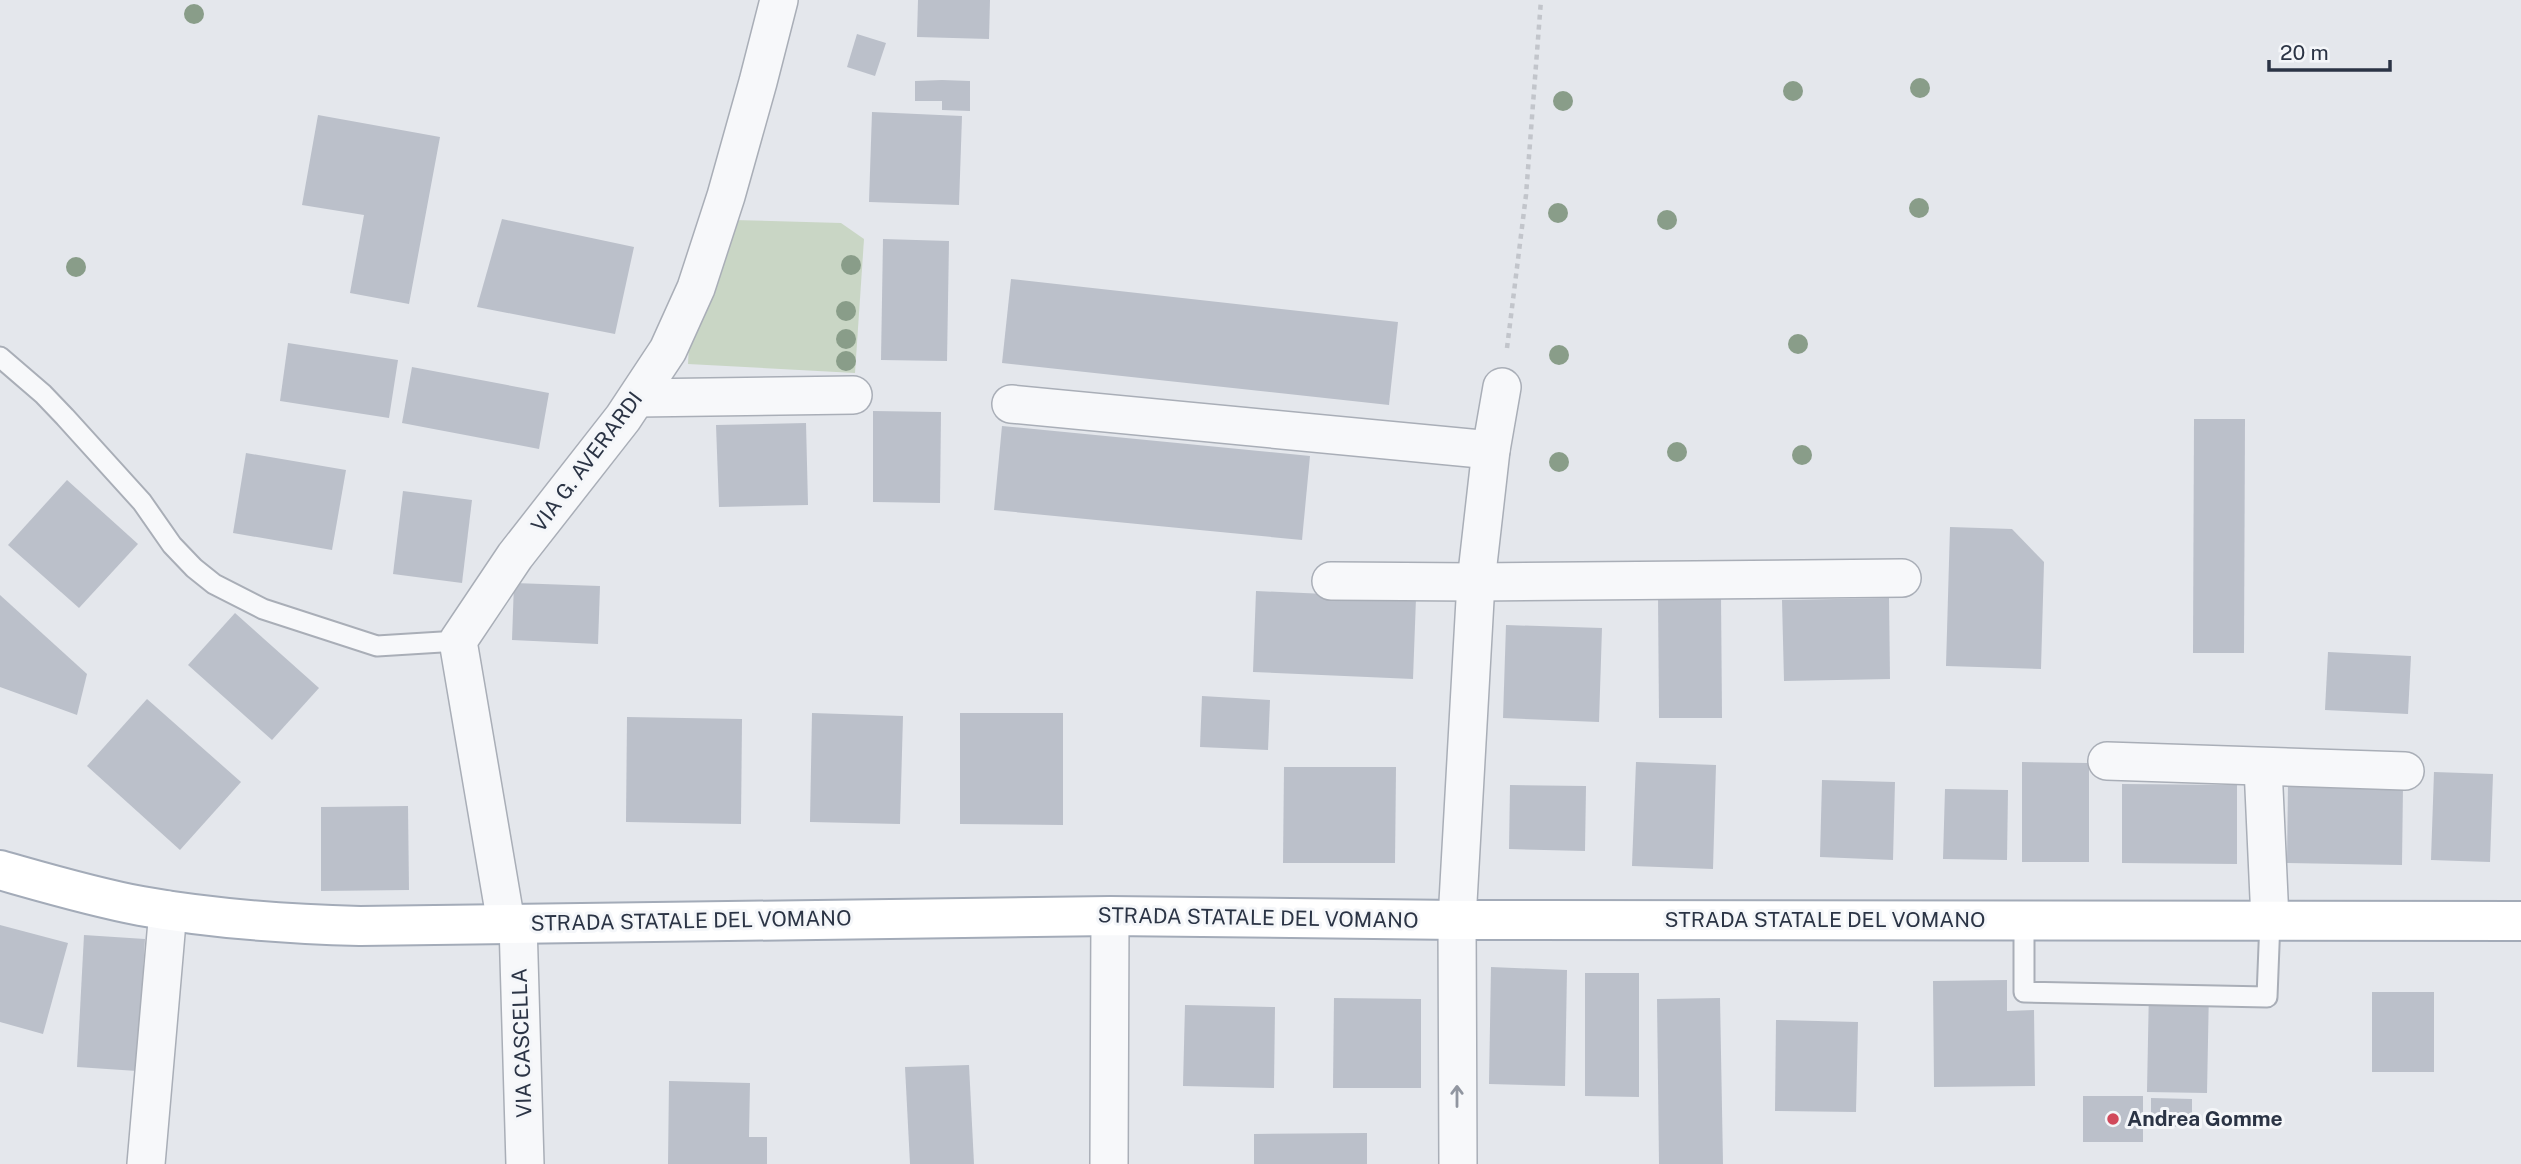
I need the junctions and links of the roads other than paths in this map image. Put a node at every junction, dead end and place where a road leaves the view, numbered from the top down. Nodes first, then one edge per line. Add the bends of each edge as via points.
1 (779, 0) edge
2 (0, 357) edge
3 (1502, 387) road end
4 (853, 395) dead end
5 (637, 398) junction
6 (1011, 404) dead end
7 (1491, 450) junction
8 (1902, 578) dead end
9 (1331, 581) dead end
10 (1476, 582) junction
11 (458, 641) junction
12 (2107, 761) dead end
13 (2263, 767) junction
14 (2405, 771) dead end
15 (0, 870) edge
16 (168, 910) junction
17 (1110, 916) junction
18 (1457, 920) junction
19 (2024, 920) junction
20 (2270, 920) junction
21 (2521, 921) edge
22 (512, 923) junction
23 (146, 1164) edge
24 (525, 1164) edge
25 (1109, 1164) edge
26 (1458, 1164) edge

1 - 5 street, VIA G. AVERARDI via 696,288 668,350
2 - 11 lane via 65,417 142,502 173,545 214,584 263,609 377,646
3 - 7 street
4 - 5 street
5 - 11 street, VIA G. AVERARDI via 515,556
6 - 7 street
7 - 10 street
8 - 10 street
9 - 10 street
10 - 18 street
11 - 22 street
12 - 13 street
13 - 14 street
13 - 20 street
15 - 16 main road, STRADA STATALE DEL VOMANO
16 - 22 main road, STRADA STATALE DEL VOMANO via 303,925
16 - 23 street
17 - 18 main road, STRADA STATALE DEL VOMANO
17 - 22 main road, STRADA STATALE DEL VOMANO
17 - 25 street
18 - 19 main road, STRADA STATALE DEL VOMANO
26 -> 18 street
19 - 20 main road, STRADA STATALE DEL VOMANO
19 - 20 lane via 2024,992 2267,997
20 - 21 main road, STRADA STATALE DEL VOMANO
22 - 24 street, VIA CASCELLA

